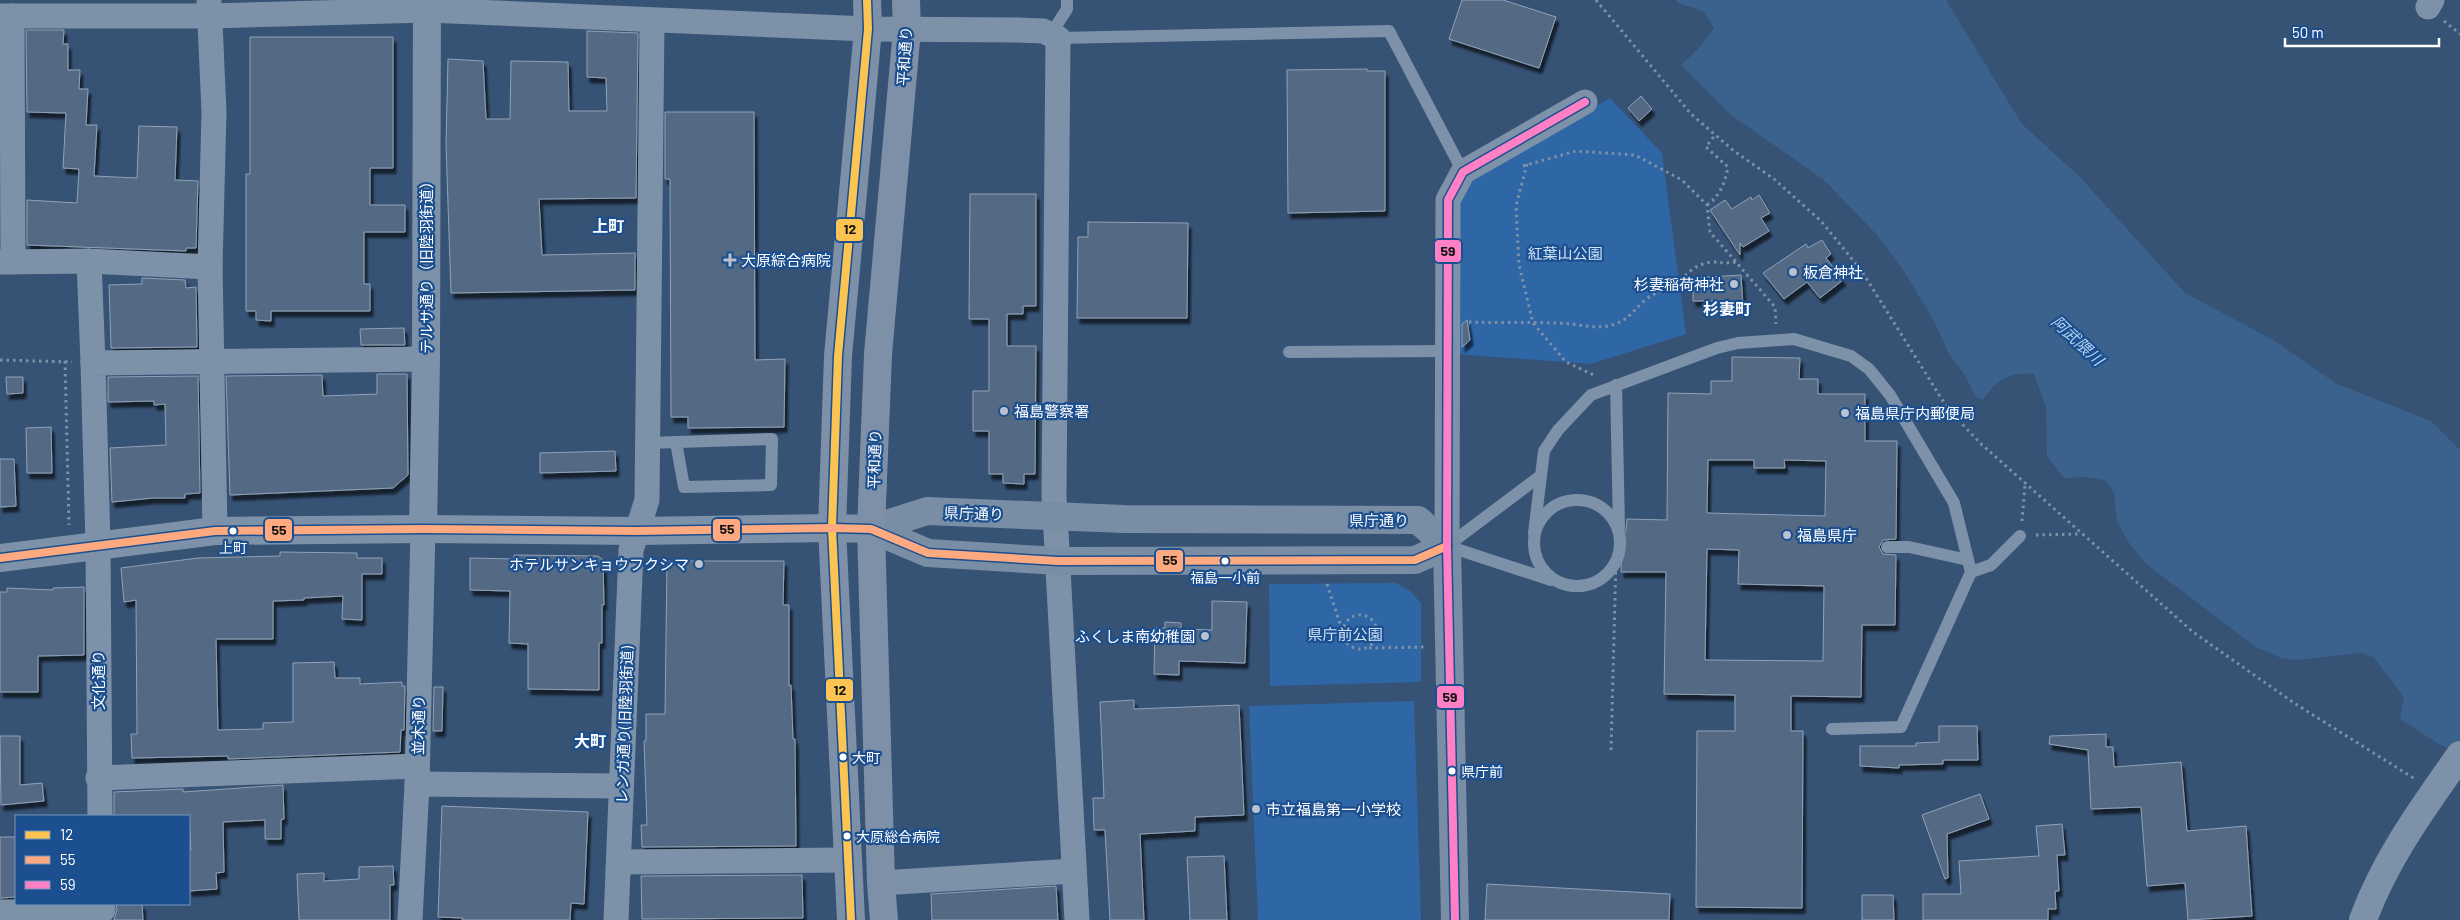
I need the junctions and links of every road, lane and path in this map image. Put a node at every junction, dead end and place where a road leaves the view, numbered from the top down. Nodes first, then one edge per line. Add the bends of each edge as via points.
1 (867, 0) edge
2 (906, 0) edge
3 (1067, 0) edge
4 (1596, 0) edge
5 (427, 5) edge
6 (72, 8) edge
7 (210, 8) edge
8 (692, 11) edge
9 (6, 16) edge
10 (652, 20) junction
11 (868, 29) junction
12 (908, 29) junction
13 (1054, 36) junction
14 (1585, 102) dead end
15 (1715, 135) junction
16 (1528, 164) junction
17 (1519, 168) dead end
18 (1463, 172) junction
19 (1707, 205) junction
20 (89, 261) junction
21 (6, 262) edge
22 (1736, 262) junction
23 (210, 267) junction
24 (1448, 321) junction
25 (1776, 322) dead end
26 (1533, 323) junction
27 (1448, 351) junction
28 (1289, 352) dead end
29 (426, 359) junction
30 (0, 360) edge
31 (65, 361) junction
32 (213, 362) junction
33 (93, 363) junction
34 (1616, 385) junction
35 (676, 442) junction
36 (647, 443) junction
37 (1539, 477) junction
38 (2025, 484) junction
39 (1055, 516) junction
40 (832, 528) junction
41 (423, 529) junction
42 (871, 529) junction
43 (215, 531) junction
44 (637, 531) junction
45 (1534, 533) junction
46 (1619, 533) junction
47 (2081, 534) junction
48 (2020, 536) junction
49 (98, 544) junction
50 (1446, 546) junction
51 (1887, 547) dead end
52 (69, 548) junction
53 (0, 558) edge
54 (1058, 561) junction
55 (1616, 561) junction
56 (1970, 566) junction
57 (1326, 582) dead end
58 (1556, 582) junction
59 (1343, 632) junction
60 (1431, 647) dead end
61 (1368, 648) junction
62 (1832, 729) dead end
63 (1611, 750) dead end
64 (2460, 755) edge
65 (417, 775) junction
66 (98, 778) junction
67 (2439, 785) junction
68 (621, 786) junction
69 (100, 815) edge
70 (846, 860) junction
71 (618, 862) junction
72 (1074, 871) junction
73 (881, 883) junction
74 (103, 911) edge
75 (0, 912) edge
76 (410, 920) edge
77 (616, 920) edge
78 (851, 920) edge
79 (884, 920) edge
80 (1077, 920) edge
81 (1455, 920) edge
82 (2362, 920) edge

1 - 11 highway
2 - 12 highway, 平和通り
3 - 13 lane via 1067,9
4 - 15 path via 1691,114
5 - 7 street
5 - 10 street
5 - 29 street, テルサ通り（旧陸羽街道）
6 - 7 street
6 - 9 street
7 - 23 street via 214,112
8 - 10 street
8 - 11 street
9 - 21 street
10 - 36 street, レンガ通り(旧陸羽街道)
11 - 12 street
11 - 40 highway via 838,356
12 - 13 street via 1043,31
12 - 42 highway, 平和通り via 878,354
13 - 18 lane via 1389,31
13 - 39 street
14 - 18 street
15 - 19 path via 1706,147 1728,168 1714,200
15 - 38 path via 1821,220 1861,270 1948,410
16 - 17 path
16 - 19 path via 1576,151 1635,155 1682,180
16 - 26 path via 1516,206 1519,265
18 - 24 street via 1448,200
19 - 22 path via 1710,232
20 - 21 street
20 - 23 street
20 - 33 street, 文化通り
22 - 25 path via 1775,307
22 - 26 path via 1712,262 1693,269 1681,278 1677,287 1655,293 1617,324 1583,327 1560,322
23 - 32 street
24 - 26 path
24 - 27 street
26 - 34 path via 1566,362
27 - 28 lane
27 - 50 street
29 - 32 street
29 - 41 street, テルサ通り（旧陸羽街道）
30 - 31 path
31 - 33 path
31 - 52 path
32 - 33 street
32 - 43 street
33 - 49 street, 文化通り
34 - 37 lane via 1591,395 1558,430 1544,451
34 - 46 lane
34 - 56 lane via 1738,343 1794,339 1851,356 1869,369 1890,395 1954,503
35 - 35 lane via 772,439 771,485 684,487
35 - 36 lane
36 - 44 street, レンガ通り(旧陸羽街道) via 647,500
37 - 45 lane
37 - 50 lane
38 - 47 path
38 - 48 path
39 - 42 main road, 県庁通り via 927,511
39 - 50 main road, 県庁通り via 1418,520
39 - 54 street
40 - 42 street, 県庁通り
40 - 44 street, 県庁通り
40 - 70 highway
41 - 43 street, 県庁通り
41 - 44 street, 県庁通り
41 - 65 street, 並木通り
42 - 54 main road, 県庁通り via 928,553
42 - 73 highway, 平和通り
43 - 49 street, 県庁通り
44 - 68 street, レンガ通り(旧陸羽街道) via 631,550
45 - 46 lane via 1550,509 1576,499 1604,509
45 - 58 lane via 1537,562
46 - 55 lane
47 - 48 path
47 - 67 path via 2193,632 2294,703
48 - 56 lane via 1991,565
49 - 52 street, 県庁通り
49 - 66 street, 文化通り
50 - 54 main road, 県庁通り via 1415,560
50 - 58 lane
50 - 81 main road
51 - 56 lane via 1909,547
52 - 53 street, 県庁通り
54 - 72 street
55 - 58 lane via 1597,581 1577,586
55 - 63 path
56 - 62 lane via 1901,727
57 - 59 path
59 - 61 path via 1346,643 1351,647 1357,650
59 - 61 path via 1352,617 1368,617 1378,630 1376,640
60 - 61 path
64 - 67 street
65 - 66 street
65 - 68 street
65 - 76 street, 並木通り
66 - 69 street, 文化通り
67 - 82 street via 2392,855
68 - 71 street, レンガ通り(旧陸羽街道)
70 - 71 street
70 - 78 highway
71 - 77 street, レンガ通り(旧陸羽街道)
72 - 73 street
72 - 80 street
73 - 79 highway, 平和通り
74 - 75 street

